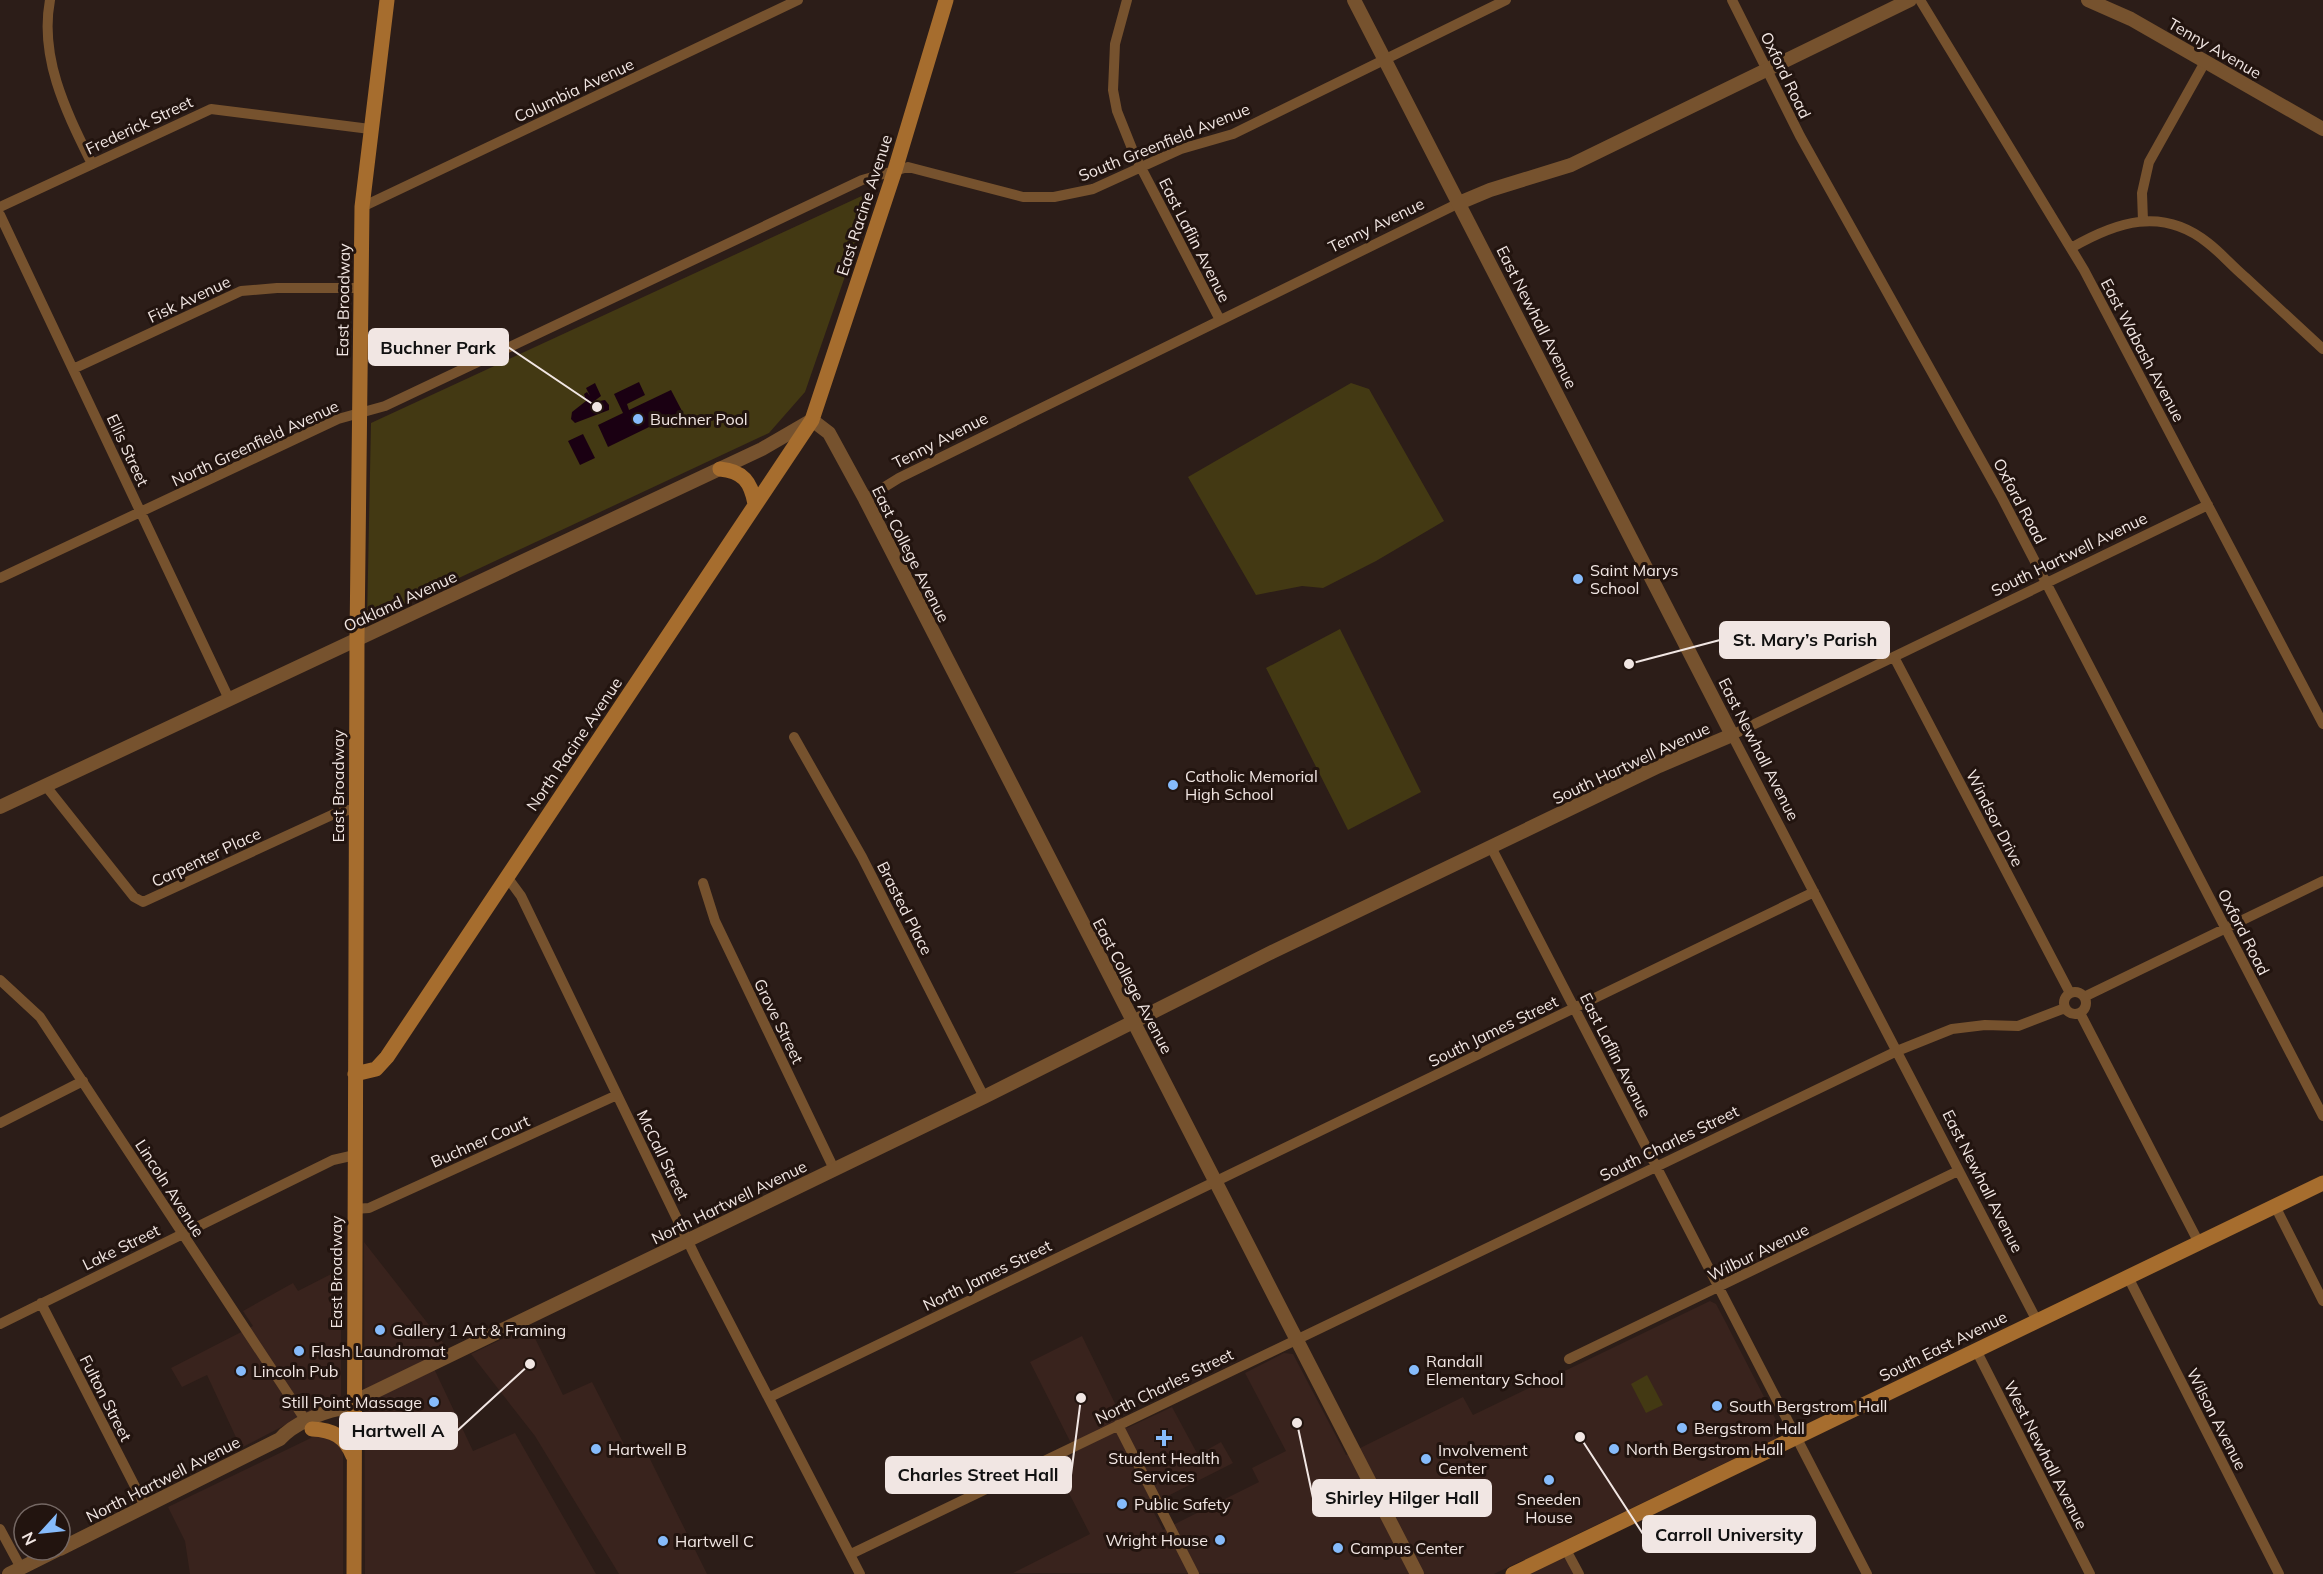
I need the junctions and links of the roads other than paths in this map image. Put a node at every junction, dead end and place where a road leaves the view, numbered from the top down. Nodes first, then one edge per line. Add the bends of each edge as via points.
1 (50, 0) edge
2 (387, 0) edge
3 (798, 0) edge
4 (946, 0) edge
5 (1127, 0) edge
6 (1354, 0) edge
7 (1506, 0) edge
8 (1732, 0) edge
9 (1910, 0) edge
10 (1920, 0) edge
11 (2088, 0) edge
12 (786, 3) edge
13 (1385, 59) junction
14 (2205, 62) junction
15 (1766, 70) junction
16 (370, 129) junction
17 (2323, 129) edge
18 (92, 164) junction
19 (1141, 168) junction
20 (895, 171) junction
21 (1460, 203) junction
22 (0, 207) edge
23 (362, 207) junction
24 (0, 215) edge
25 (2143, 221) junction
26 (719, 248) joint
27 (2071, 248) junction
28 (360, 288) junction
29 (1220, 320) junction
30 (2323, 349) edge
31 (73, 369) junction
32 (359, 413) junction
33 (812, 420) junction
34 (720, 469) junction
35 (865, 499) junction
36 (755, 504) junction
37 (2208, 505) junction
38 (140, 512) junction
39 (0, 578) edge
40 (2047, 583) junction
41 (357, 639) junction
42 (1894, 657) junction
43 (229, 699) junction
44 (2323, 724) edge
45 (1732, 735) junction
46 (794, 737) dead end
47 (45, 785) junction
48 (0, 807) edge
49 (356, 808) junction
50 (1491, 847) junction
51 (507, 877) junction
52 (2323, 881) edge
53 (703, 883) dead end
54 (1814, 892) junction
55 (2226, 928) junction
56 (0, 980) edge
57 (2070, 993) junction
58 (2084, 997) junction
59 (1575, 1008) junction
60 (2065, 1008) junction
61 (2080, 1013) junction
62 (1133, 1022) junction
63 (1897, 1052) junction
64 (355, 1074) junction
65 (83, 1081) junction
66 (617, 1095) junction
67 (984, 1096) junction
68 (2323, 1116) edge
69 (0, 1123) edge
70 (355, 1155) junction
71 (1655, 1166) junction
72 (834, 1169) junction
73 (1958, 1170) junction
74 (1216, 1180) junction
75 (2323, 1183) edge
76 (2275, 1206) junction
77 (354, 1209) junction
78 (182, 1234) junction
79 (688, 1240) junction
80 (2199, 1243) junction
81 (2128, 1277) junction
82 (1718, 1288) junction
83 (2323, 1301) edge
84 (41, 1303) junction
85 (2037, 1321) junction
86 (0, 1323) edge
87 (1296, 1339) junction
88 (1976, 1350) junction
89 (1569, 1359) dead end
90 (770, 1397) junction
91 (354, 1402) junction
92 (309, 1425) junction
93 (1118, 1425) junction
94 (1795, 1438) junction
95 (354, 1460) junction
96 (145, 1506) junction
97 (0, 1529) edge
98 (72, 1542) edge
99 (1565, 1548) junction
100 (851, 1554) junction
101 (33, 1562) edge
102 (15, 1571) edge
103 (354, 1574) edge
104 (860, 1574) edge
105 (1194, 1574) edge
106 (1417, 1574) edge
107 (1513, 1574) edge
108 (1579, 1574) edge
109 (1867, 1574) edge
110 (2090, 1574) edge
111 (2279, 1574) edge

1 - 18 street via 48,42 55,79
2 - 16 main road, East Broadway
3 - 12 street, Columbia Avenue
4 - 20 main road, East Racine Avenue
5 - 19 street, East Laflin Avenue via 1115,44 1113,90 1125,135
6 - 13 street, East Newhall Avenue
7 - 13 street, South Greenfield Avenue
8 - 15 street, Oxford Road
9 - 15 street, Tenny Avenue
10 - 27 street, East Wabash Avenue
11 - 14 street, Tenny Avenue via 2131,19
12 - 23 street, Columbia Avenue
13 - 19 street, South Greenfield Avenue via 1233,134 1181,149
13 - 21 street, East Newhall Avenue
14 - 17 street, Tenny Avenue
14 - 25 street via 2149,162 2142,193
15 - 21 street, Tenny Avenue via 1571,165
15 - 40 street, Oxford Road via 1964,425
16 - 18 street, Frederick Street via 211,109
16 - 23 main road, East Broadway
18 - 22 street, Frederick Street
19 - 20 street, South Greenfield Avenue via 1093,189 1040,198 1001,193 908,167
19 - 29 street, East Laflin Avenue
20 - 26 street, South Greenfield Avenue via 862,180
20 - 33 main road, East Racine Avenue
21 - 29 street, Tenny Avenue
21 - 45 street, East Newhall Avenue
23 - 28 main road, East Broadway
24 - 31 street, Ellis Street
25 - 27 street via 2104,229
25 - 30 street via 2164,222 2207,242
26 - 32 street, North Greenfield Avenue via 386,406
27 - 37 street, East Wabash Avenue
28 - 31 street, Fisk Avenue via 241,291
28 - 32 main road, East Broadway
29 - 35 street, Tenny Avenue via 898,478
31 - 38 street, Ellis Street
32 - 38 street, North Greenfield Avenue via 338,419
32 - 41 main road, East Broadway
33 - 34 street, Oakland Avenue
33 - 35 street, East College Avenue via 829,433
33 - 36 main road, North Racine Avenue
34 - 36 main road via 742,475
34 - 41 street, Oakland Avenue
35 - 62 street, East College Avenue
36 - 51 main road, North Racine Avenue
37 - 40 street, South Hartwell Avenue
37 - 44 street, East Wabash Avenue
38 - 39 street, North Greenfield Avenue
38 - 43 street, Ellis Street
40 - 42 street, South Hartwell Avenue
40 - 55 street, Oxford Road
41 - 43 street, Oakland Avenue
41 - 49 main road, East Broadway
42 - 45 street, South Hartwell Avenue
42 - 57 street, Windsor Drive
43 - 47 street, Oakland Avenue
45 - 50 street, South Hartwell Avenue
45 - 54 street, East Newhall Avenue
46 - 67 street, Brasted Place via 862,857
47 - 48 street, Oakland Avenue
47 - 49 street, Carpenter Place via 142,902 334,814
49 - 64 main road, East Broadway
50 - 59 street, East Laflin Avenue
50 - 62 street, South Hartwell Avenue
51 - 64 main road, North Racine Avenue via 387,1057 376,1069
51 - 66 street, McCall Street via 522,896
52 - 55 street
53 - 72 street, Grove Street via 715,921
54 - 59 street, South James Street
54 - 63 street, East Newhall Avenue
55 - 58 street
55 - 68 street, Oxford Road
56 - 65 street, Lincoln Avenue via 40,1017
57 - 58 street
57 - 60 street via 2065,998
58 - 61 street via 2086,1004
59 - 71 street, East Laflin Avenue
59 - 74 street, South James Street
60 - 61 street via 2073,1014
60 - 63 street, South Charles Street via 2018,1026 1952,1029
61 - 80 street
62 - 67 street, North Hartwell Avenue
62 - 74 street, East College Avenue
63 - 71 street, South Charles Street
63 - 73 street, East Newhall Avenue
64 - 70 main road, East Broadway
65 - 69 street
65 - 78 street, Lincoln Avenue
66 - 77 street, Buchner Court via 369,1208
66 - 79 street, McCall Street
67 - 72 street, North Hartwell Avenue
70 - 77 main road, East Broadway
70 - 78 street, Lake Street via 333,1160
71 - 82 street, East Laflin Avenue
71 - 87 street, South Charles Street
72 - 79 street, North Hartwell Avenue
73 - 82 street, Wilbur Avenue
73 - 85 street, East Newhall Avenue
74 - 87 street, East College Avenue
74 - 90 street, North James Street
75 - 76 main road, South East Avenue
76 - 80 main road, South East Avenue
76 - 83 street
77 - 91 main road, East Broadway
78 - 84 street, Lake Street
78 - 92 street, Lincoln Avenue
79 - 90 street, McCall Street
79 - 91 street, North Hartwell Avenue
80 - 81 main road, South East Avenue
81 - 85 main road, South East Avenue
81 - 111 street, Wilson Avenue
82 - 89 street, Wilbur Avenue
82 - 94 street, East Laflin Avenue
84 - 86 street, Lake Street
84 - 96 street, Fulton Street
85 - 88 main road, South East Avenue
87 - 93 street, North Charles Street
87 - 106 street, East College Avenue
88 - 94 main road, South East Avenue
88 - 110 street, West Newhall Avenue
90 - 100 street, McCall Street
91 - 92 street, North Hartwell Avenue via 339,1409 331,1420
91 - 95 main road, East Broadway
92 - 95 main road via 341,1436
92 - 96 street, North Hartwell Avenue via 291,1440 280,1439
93 - 100 street, North Charles Street
93 - 105 street
94 - 99 main road, South East Avenue
94 - 109 street, East Laflin Avenue
95 - 103 main road, East Broadway
96 - 98 street, North Hartwell Avenue
97 - 102 street
99 - 107 main road, South East Avenue
99 - 108 street
100 - 104 street, McCall Street
101 - 102 street, North Hartwell Avenue

